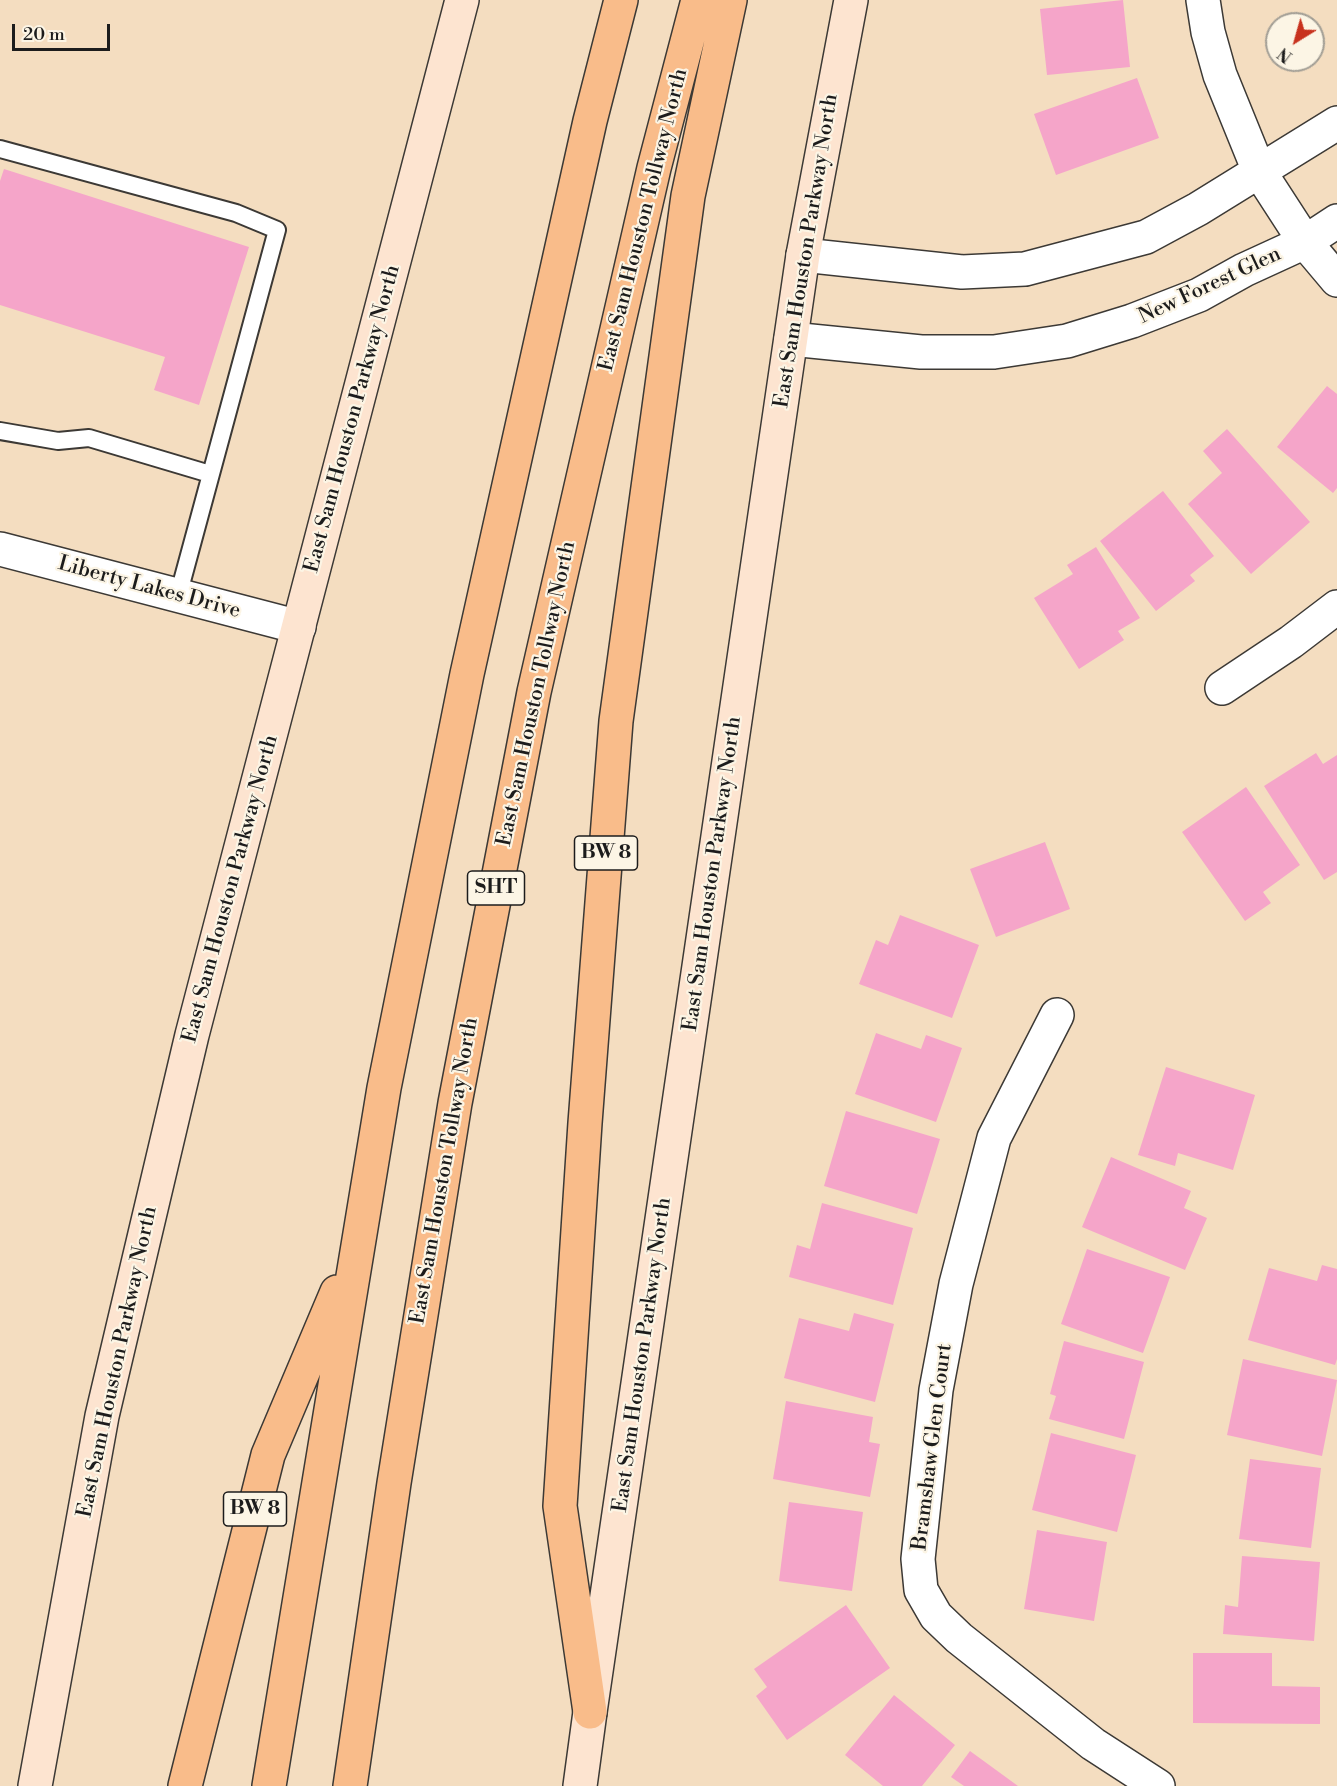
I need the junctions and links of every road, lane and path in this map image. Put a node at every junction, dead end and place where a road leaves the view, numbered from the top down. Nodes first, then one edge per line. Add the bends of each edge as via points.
1 (462, 0) edge
2 (621, 0) edge
3 (698, 0) edge
4 (730, 0) edge
5 (851, 0) edge
6 (1203, 0) edge
7 (1337, 123) edge
8 (0, 149) edge
9 (1259, 171) junction
10 (1337, 221) edge
11 (1305, 242) junction
12 (803, 255) junction
13 (1337, 280) edge
14 (791, 339) junction
15 (0, 431) edge
16 (210, 474) junction
17 (0, 549) edge
18 (178, 596) junction
19 (1337, 607) edge
20 (299, 627) junction
21 (1222, 688) dead end
22 (1057, 1015) dead end
23 (358, 1243) junction
24 (590, 1712) junction
25 (35, 1786) edge
26 (185, 1786) edge
27 (268, 1786) edge
28 (350, 1786) edge
29 (580, 1786) edge
30 (1158, 1786) edge

1 - 20 main road, East Sam Houston Parkway North
2 - 23 highway, BW 8 via 590,121 467,674 384,1088
3 - 28 highway, East Sam Houston Tollway North / SHT via 654,168 534,692 455,1102
4 - 24 highway, BW 8 via 688,196 616,721 560,1506
5 - 12 main road, East Sam Houston Parkway North / BW 8
6 - 9 street via 1220,75
7 - 9 street
8 - 16 lane via 236,213 277,230
9 - 11 street
9 - 12 street via 1146,237 1024,269 962,272
10 - 11 street, New Forest Glen
11 - 13 street
11 - 14 street, New Forest Glen via 1199,295 1067,341 994,352 931,352
12 - 14 main road, East Sam Houston Parkway North / BW 8
14 - 24 main road, East Sam Houston Parkway North / BW 8
15 - 16 lane via 58,441 89,438
16 - 18 lane
17 - 18 street, Liberty Lakes Drive
18 - 20 street, Liberty Lakes Drive
19 - 21 street
20 - 25 main road, East Sam Houston Parkway North via 192,1035 102,1416
22 - 30 street, Bramshaw Glen Court via 994,1138 956,1284 936,1390 918,1559 921,1590 936,1616 959,1638 1093,1744
23 - 26 highway, BW 8 via 268,1455
23 - 27 highway
24 - 29 main road, East Sam Houston Parkway North / BW 8

